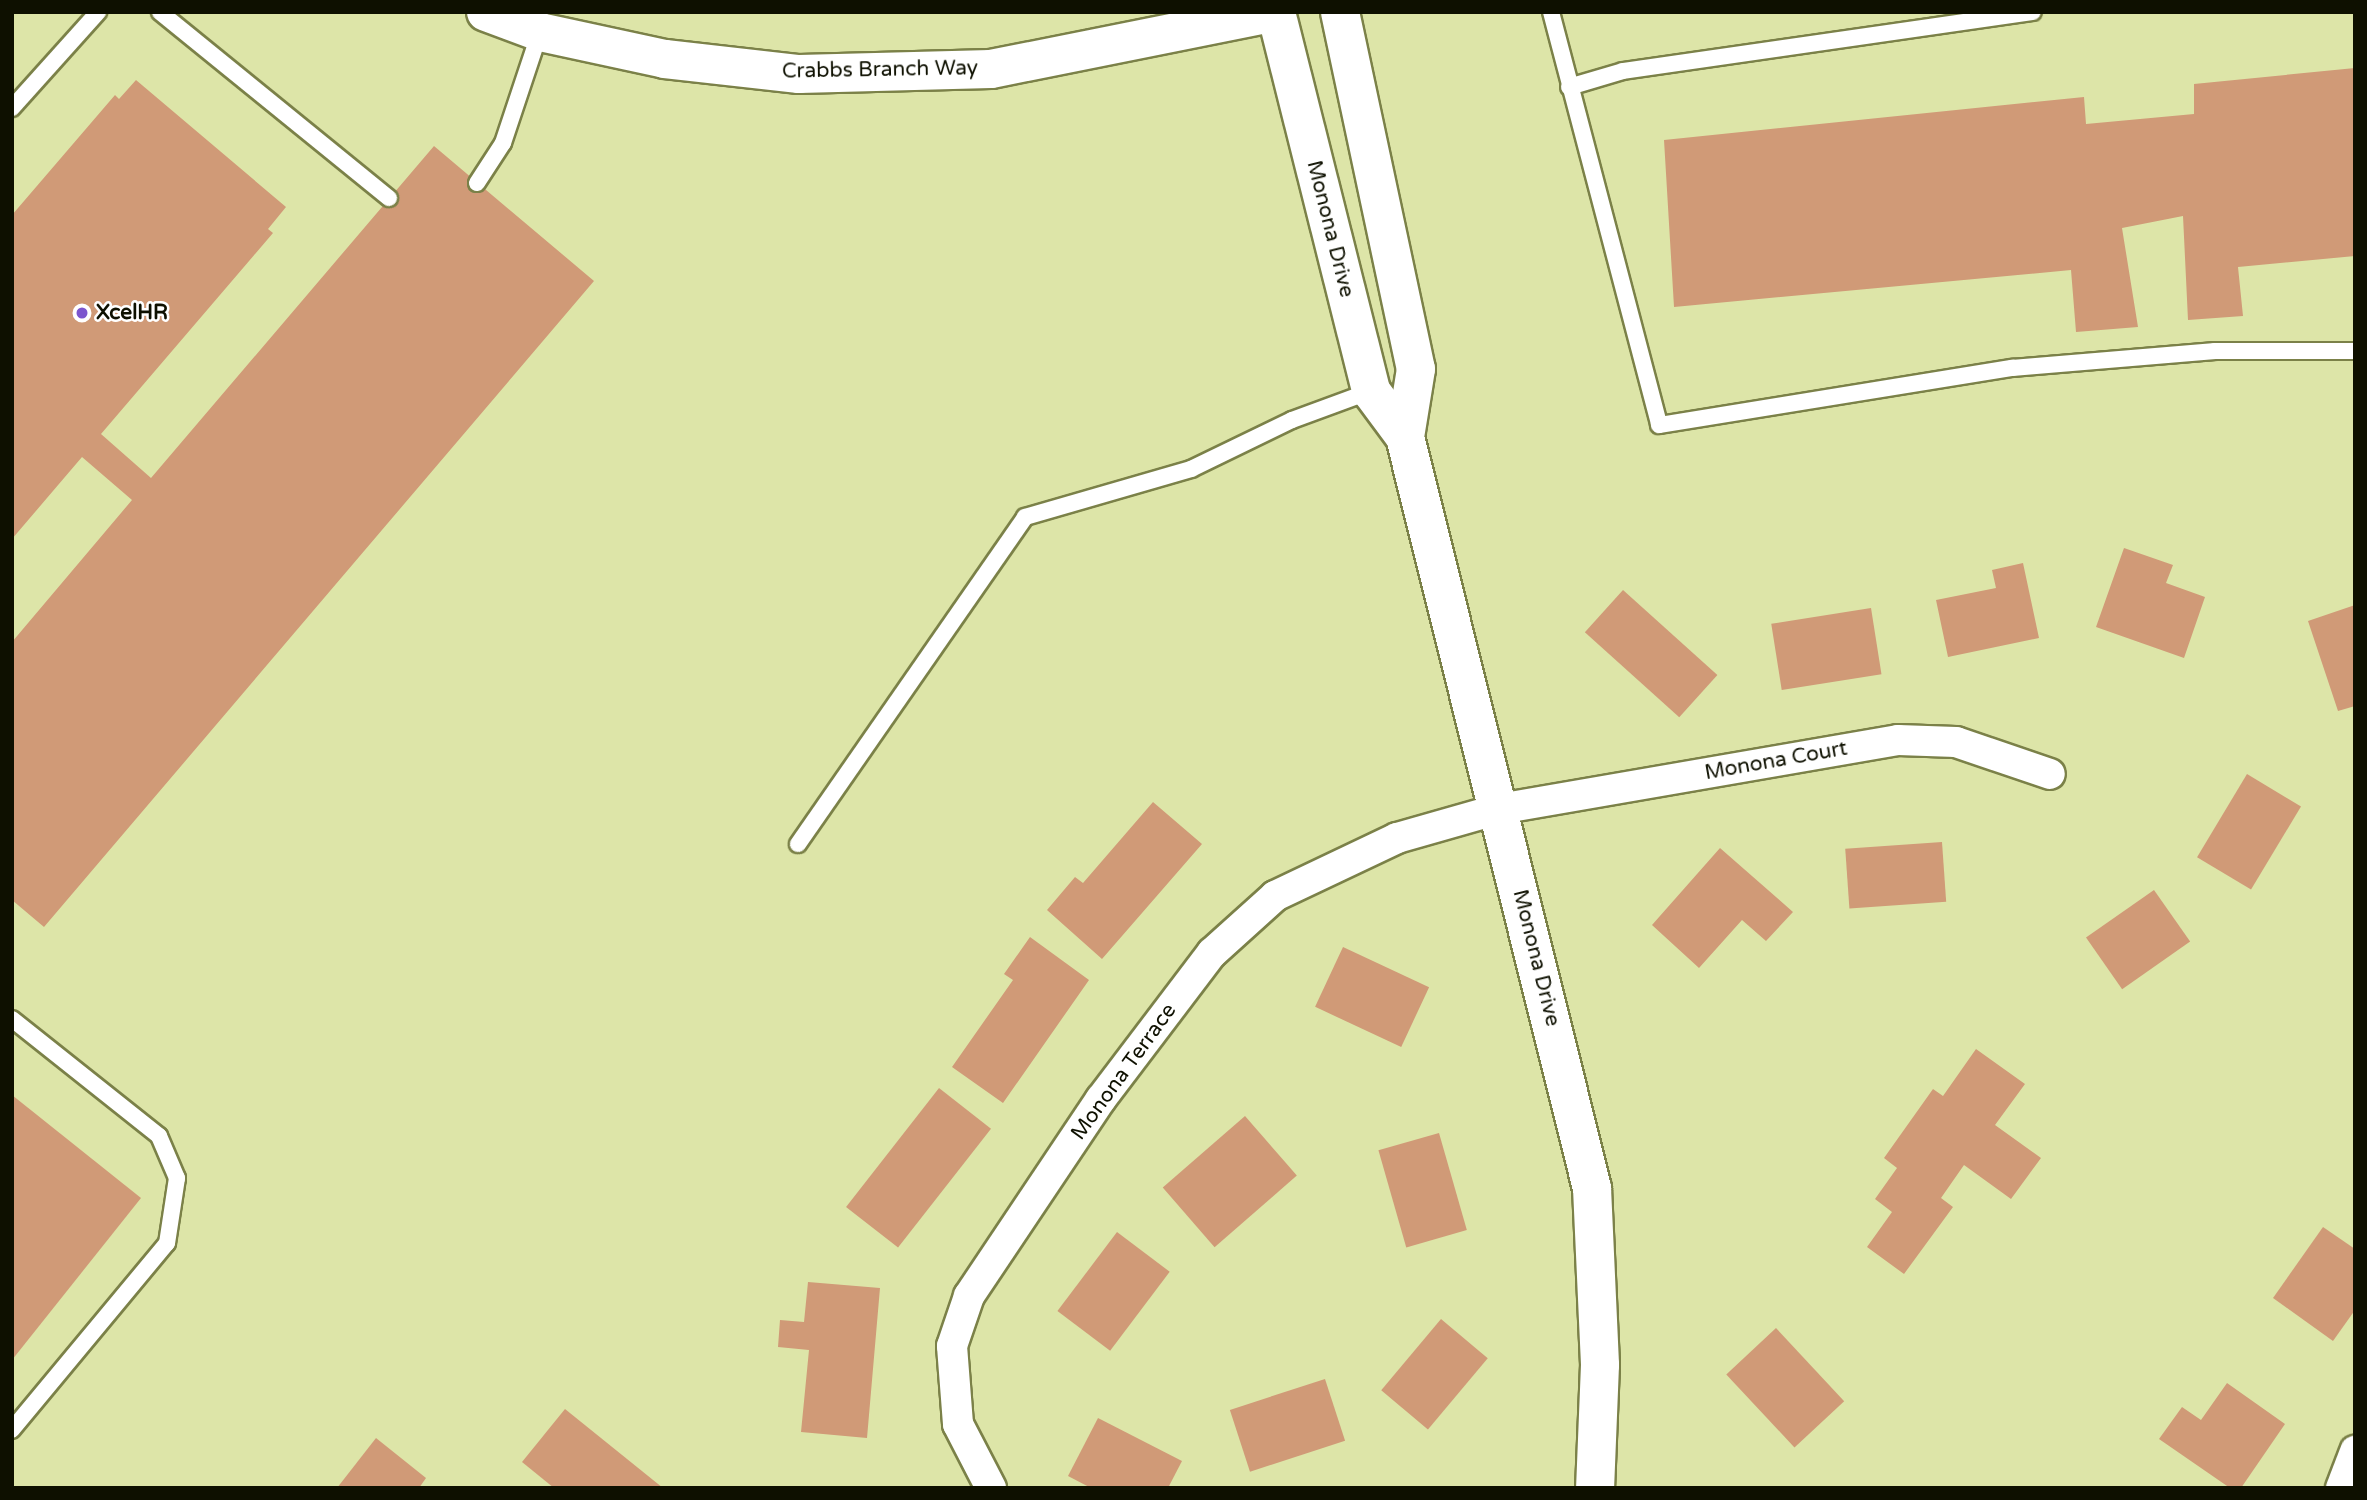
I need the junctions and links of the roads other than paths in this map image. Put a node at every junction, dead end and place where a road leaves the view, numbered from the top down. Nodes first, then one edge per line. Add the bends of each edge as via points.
1 (98, 12) edge
2 (160, 12) edge
3 (485, 12) edge
4 (1276, 12) edge
5 (1340, 12) edge
6 (1551, 12) edge
7 (2033, 12) edge
8 (540, 32) junction
9 (1570, 87) junction
10 (12, 108) edge
11 (477, 183) dead end
12 (390, 198) dead end
13 (2355, 351) edge
14 (1371, 391) junction
15 (1405, 437) junction
16 (2050, 774) dead end
17 (1499, 809) junction
18 (797, 844) dead end
19 (12, 1019) edge
20 (12, 1430) edge
21 (2355, 1451) edge
22 (991, 1488) edge
23 (1595, 1488) edge
24 (2341, 1488) edge

1 - 10 lane
2 - 12 lane
3 - 8 street, Crabbs Branch Way
4 - 8 street, Crabbs Branch Way via 991,69 840,73 665,59
4 - 14 street, Monona Drive
5 - 15 street, Monona Drive via 1416,369
6 - 9 lane
7 - 9 lane via 1623,71
8 - 11 lane via 503,143
9 - 13 lane via 1659,425 2012,368 2215,351
14 - 15 street, Monona Drive
14 - 18 lane via 1292,420 1191,469 1025,517
15 - 17 street, Monona Drive
16 - 17 street, Monona Court via 1956,742 1898,740
17 - 22 street, Monona Terrace via 1397,838 1275,896 1212,953 1101,1099 969,1296 952,1346 958,1424
17 - 23 street, Monona Drive via 1592,1188 1600,1365
19 - 20 lane via 159,1136 177,1178 167,1243
21 - 24 street

